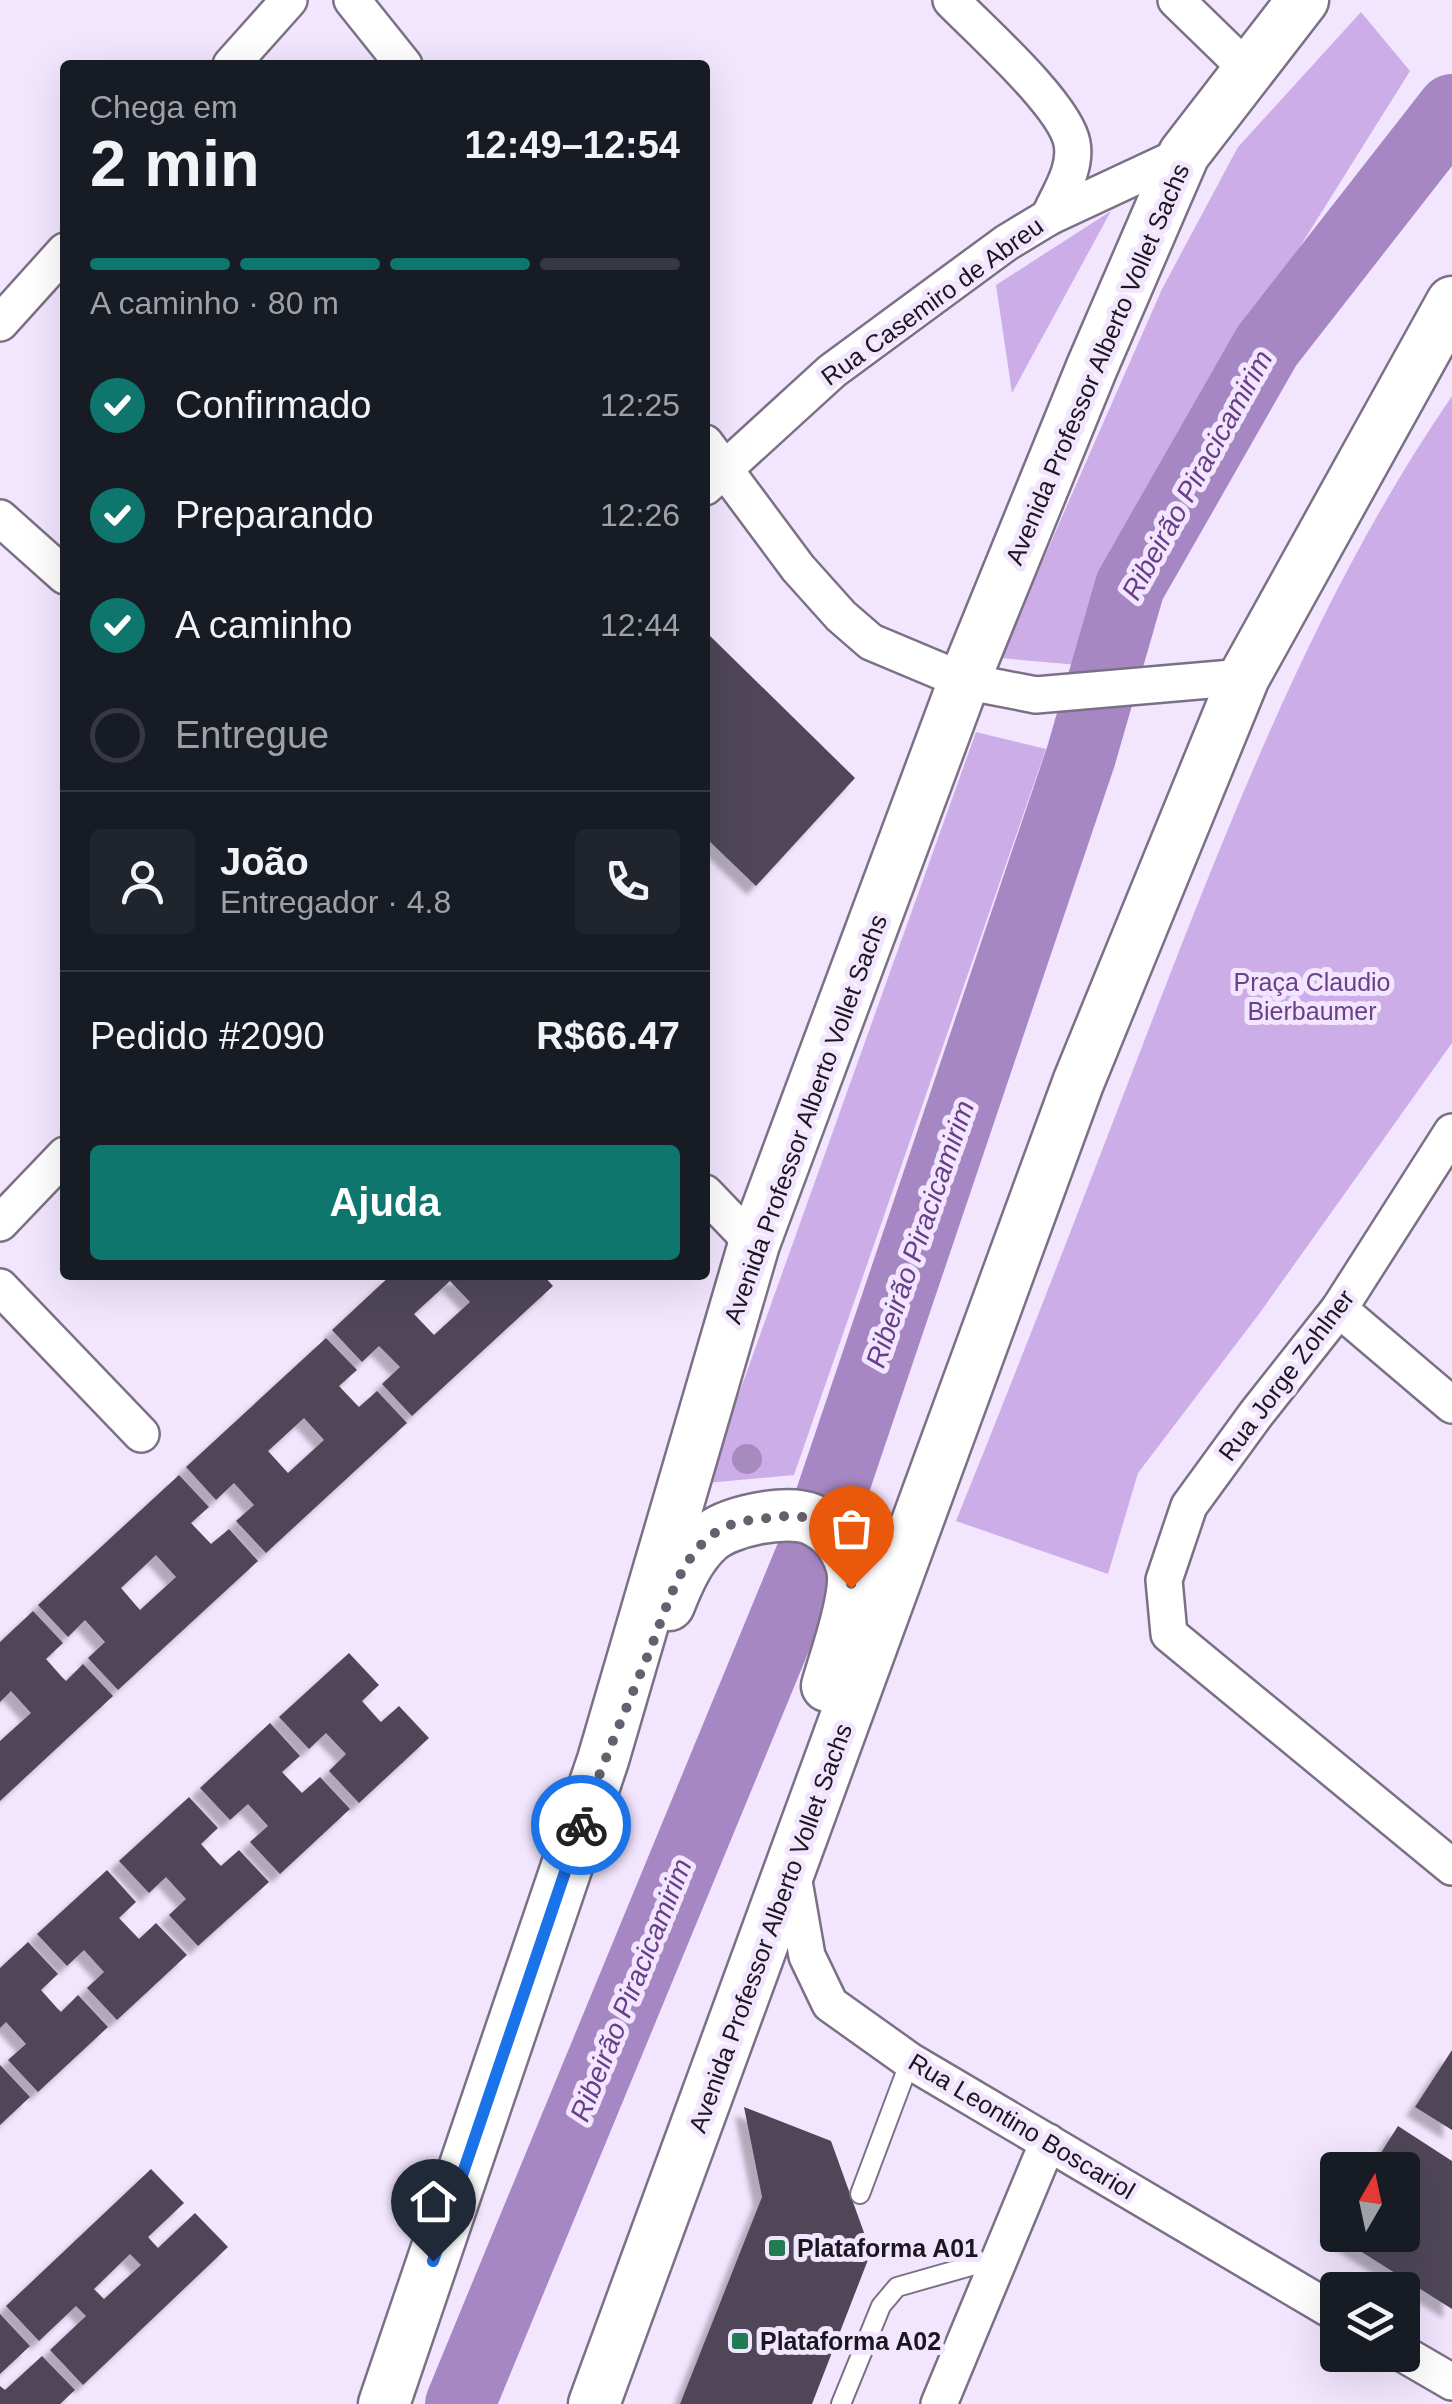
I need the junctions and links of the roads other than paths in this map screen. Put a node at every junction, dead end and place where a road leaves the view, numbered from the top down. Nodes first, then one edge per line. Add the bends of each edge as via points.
1 (289, 0) edge
2 (352, 0) edge
3 (951, 0) edge
4 (1176, 0) edge
5 (1303, 0) edge
6 (235, 60) edge
7 (400, 60) edge
8 (1248, 70) junction
9 (1184, 154) junction
10 (1048, 216) junction
11 (60, 257) edge
12 (1452, 302) edge
13 (0, 324) edge
14 (711, 466) edge
15 (0, 518) edge
16 (60, 572) edge
17 (1244, 677) junction
18 (964, 681) junction
19 (1452, 1132) edge
20 (60, 1161) edge
21 (710, 1198) edge
22 (0, 1224) edge
23 (754, 1244) junction
24 (0, 1287) edge
25 (1339, 1309) junction
26 (1452, 1404) edge
27 (142, 1434) dead end
28 (604, 1760) junction
29 (1452, 1868) edge
30 (792, 1870) junction
31 (910, 2060) junction
32 (1048, 2142) junction
33 (860, 2194) dead end
34 (1000, 2258) junction
35 (1320, 2303) edge
36 (1420, 2363) edge
37 (1452, 2382) edge
38 (384, 2404) edge
39 (594, 2404) edge
40 (841, 2404) edge
41 (939, 2404) edge

1 - 6 street
2 - 7 street
3 - 10 street via 1048,101 1072,141 1072,168
4 - 8 street
5 - 8 main road, Avenida Professor Alberto Vollet Sachs
8 - 9 main road, Avenida Professor Alberto Vollet Sachs
9 - 10 street, Rua Casemiro de Abreu
9 - 18 main road, Avenida Professor Alberto Vollet Sachs
10 - 14 street, Rua Casemiro de Abreu via 832,370
11 - 13 street
12 - 17 main road, Avenida Professor Alberto Vollet Sachs
14 - 18 street via 871,642
15 - 16 street
17 - 18 street via 1036,695
17 - 30 main road, Avenida Professor Alberto Vollet Sachs via 1078,1083
18 - 23 main road, Avenida Professor Alberto Vollet Sachs
19 - 25 street, Rua Jorge Zohlner
20 - 22 street
21 - 23 street
23 - 28 main road, Avenida Professor Alberto Vollet Sachs
24 - 27 street
25 - 26 street
25 - 29 street, Rua Jorge Zohlner via 1189,1506 1164,1580 1169,1634
28 - 30 main road via 690,1560 709,1537 734,1522 808,1517 836,1534 852,1568 849,1608 796,1786 788,1837
28 - 38 main road, Avenida Professor Alberto Vollet Sachs
30 - 31 street, Rua Leontino Boscariol via 807,1956 830,2004
30 - 39 main road, Avenida Professor Alberto Vollet Sachs
31 - 32 street, Rua Leontino Boscariol
31 - 33 lane
32 - 34 street
32 - 35 street, Rua Leontino Boscariol
34 - 40 lane via 897,2287 881,2306
34 - 41 street
36 - 37 street

